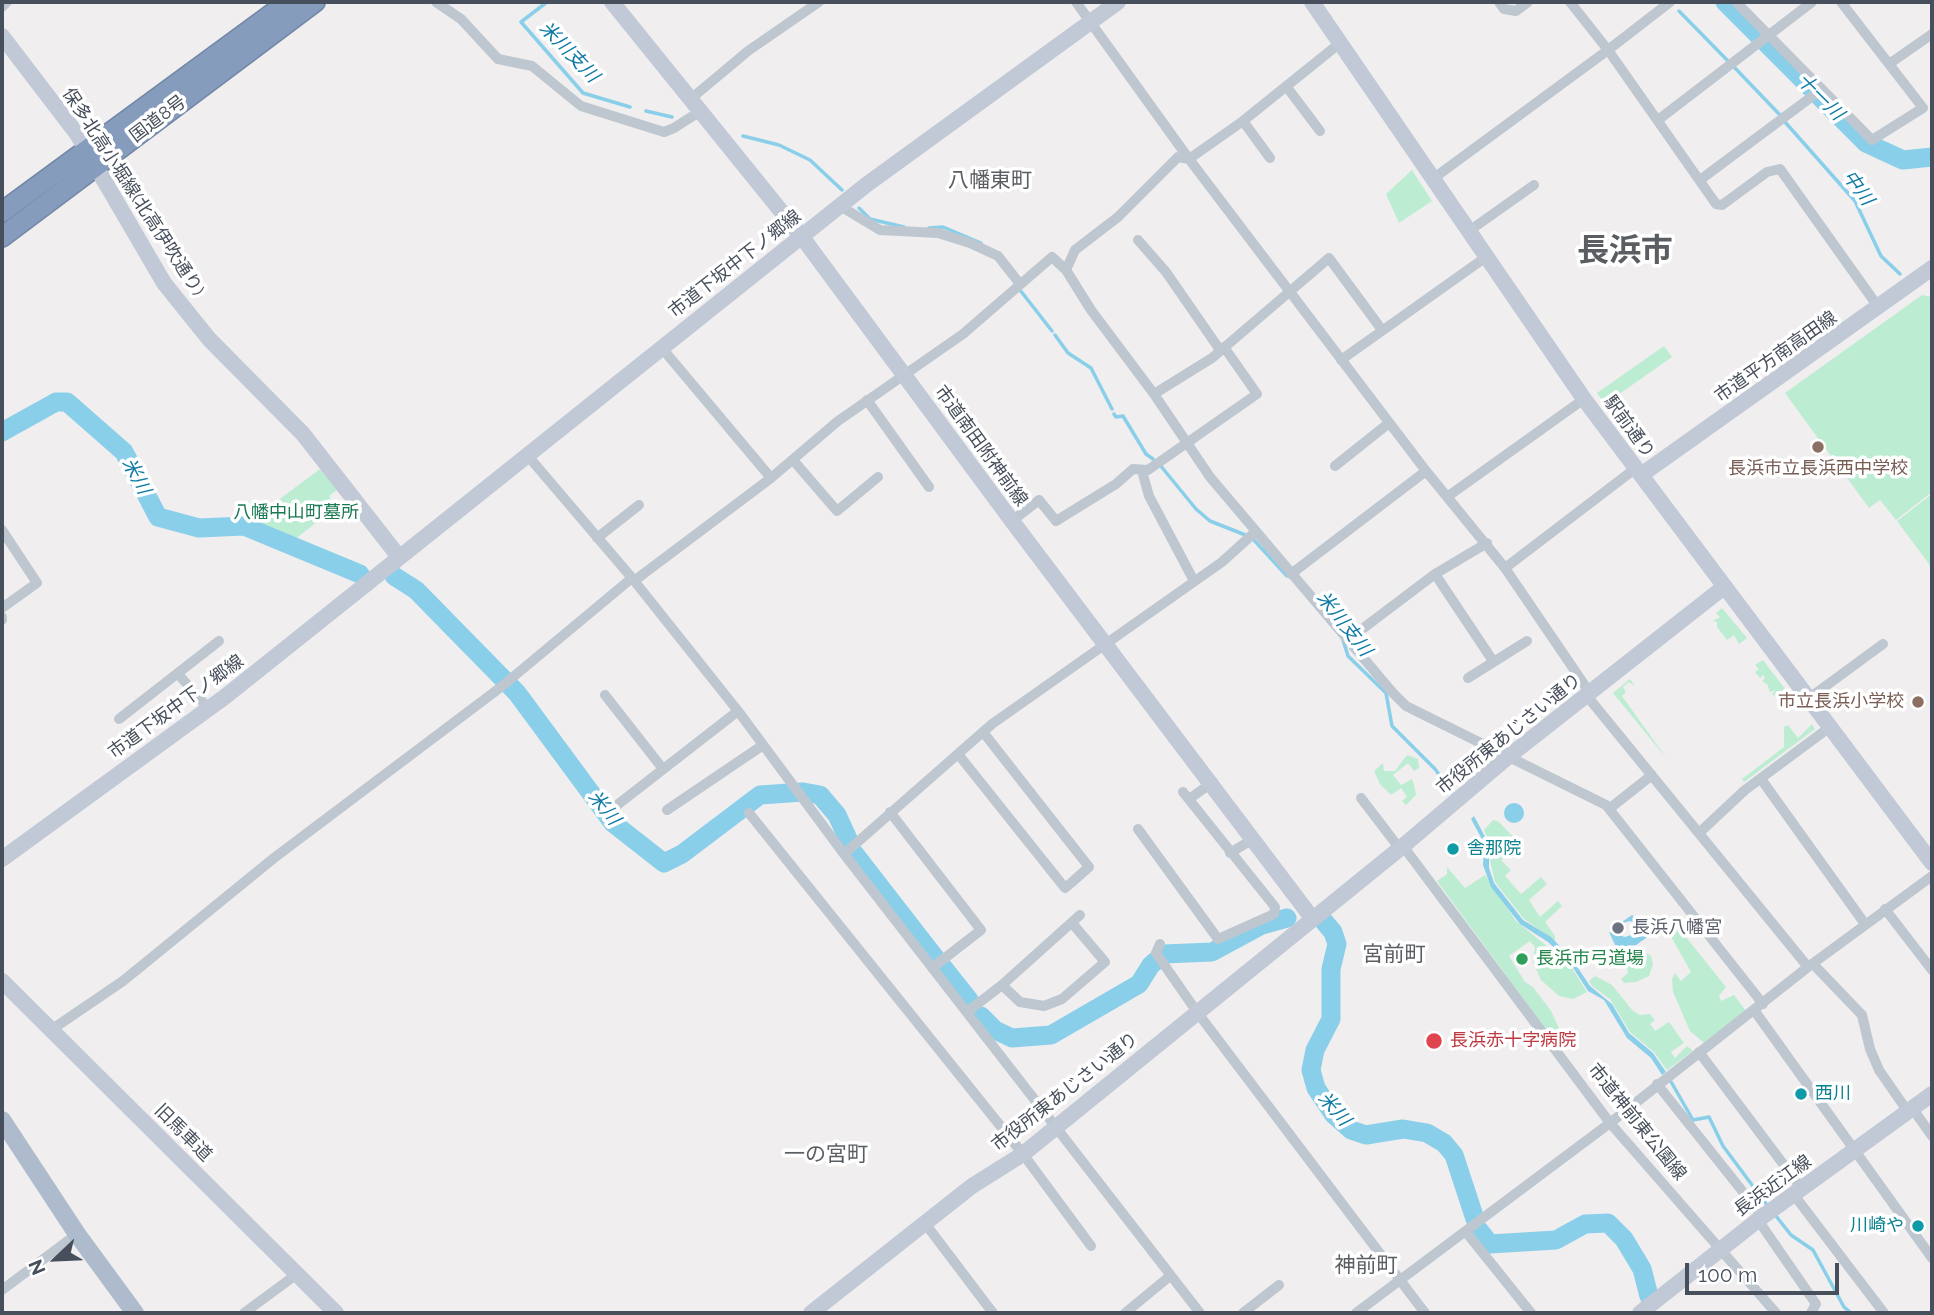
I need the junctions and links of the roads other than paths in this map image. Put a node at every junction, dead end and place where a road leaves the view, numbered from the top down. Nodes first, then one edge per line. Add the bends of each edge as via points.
1 (7, 2) edge
2 (288, 2) edge
3 (315, 2) edge
4 (436, 2) edge
5 (612, 2) edge
6 (819, 2) edge
7 (1076, 2) edge
8 (1118, 2) edge
9 (1312, 2) edge
10 (1499, 2) edge
11 (1528, 2) edge
12 (1570, 2) edge
13 (1670, 2) edge
14 (1736, 2) edge
15 (1812, 2) edge
16 (1841, 2) edge
17 (2, 7) edge
18 (1092, 22) junction
19 (1932, 34) edge
20 (2, 36) edge
21 (1764, 39) junction
22 (1340, 43) junction
23 (1608, 50) junction
24 (1889, 64) junction
25 (1286, 86) junction
26 (1817, 93) junction
27 (697, 104) junction
28 (1658, 120) junction
29 (1243, 121) junction
30 (1320, 131) dead end
31 (91, 158) junction
32 (1270, 158) dead end
33 (1189, 159) junction
34 (1434, 178) junction
35 (1700, 180) junction
36 (1534, 185) dead end
37 (840, 205) junction
38 (2, 212) edge
39 (1469, 231) junction
40 (2, 237) edge
41 (802, 237) junction
42 (1138, 240) dead end
43 (1486, 257) junction
44 (1932, 268) edge
45 (1066, 270) junction
46 (1020, 284) junction
47 (1288, 292) junction
48 (1879, 308) junction
49 (1382, 330) junction
50 (661, 347) junction
51 (1222, 349) junction
52 (1341, 359) junction
53 (903, 374) junction
54 (1154, 394) junction
55 (1584, 399) junction
56 (867, 400) junction
57 (1390, 423) junction
58 (1187, 443) junction
59 (528, 456) junction
60 (793, 460) junction
61 (1335, 466) dead end
62 (1142, 471) junction
63 (1426, 471) junction
64 (1638, 472) junction
65 (878, 477) dead end
66 (771, 478) junction
67 (929, 487) dead end
68 (1447, 497) junction
69 (639, 505) dead end
70 (1012, 521) junction
71 (2, 530) edge
72 (1254, 533) junction
73 (597, 538) junction
74 (1487, 543) junction
75 (399, 557) junction
76 (1505, 568) junction
77 (1292, 574) junction
78 (1435, 574) junction
79 (633, 579) junction
80 (1194, 581) junction
81 (1724, 587) junction
82 (2, 608) edge
83 (1349, 639) junction
84 (219, 641) dead end
85 (1527, 641) dead end
86 (1106, 644) junction
87 (1883, 644) dead end
88 (1493, 662) junction
89 (178, 674) junction
90 (1468, 678) dead end
91 (605, 695) dead end
92 (1589, 695) junction
93 (1808, 699) junction
94 (209, 709) junction
95 (738, 711) junction
96 (119, 719) dead end
97 (1830, 727) junction
98 (983, 733) junction
99 (763, 745) junction
100 (958, 754) junction
101 (1509, 756) junction
102 (663, 769) junction
103 (1652, 775) junction
104 (1761, 779) junction
105 (1213, 782) junction
106 (1361, 798) dead end
107 (612, 809) dead end
108 (1609, 809) junction
109 (667, 810) dead end
110 (890, 812) junction
111 (749, 813) dead end
112 (1138, 829) dead end
113 (1699, 833) junction
114 (1253, 839) junction
115 (1402, 847) junction
116 (1230, 853) junction
117 (844, 854) junction
118 (2, 859) edge
119 (1932, 863) edge
120 (1932, 876) edge
121 (1885, 909) junction
122 (1309, 912) junction
123 (1865, 924) junction
124 (1159, 953) dead end
125 (1811, 966) junction
126 (932, 968) junction
127 (1932, 970) edge
128 (2, 981) edge
129 (1002, 985) junction
130 (1758, 1007) junction
131 (967, 1012) junction
132 (1197, 1012) junction
133 (51, 1030) junction
134 (1699, 1052) junction
135 (1657, 1084) junction
136 (1932, 1094) edge
137 (1910, 1110) junction
138 (2, 1120) edge
139 (1610, 1123) junction
140 (1056, 1127) junction
141 (1932, 1136) edge
142 (1855, 1150) junction
143 (1023, 1154) junction
144 (1798, 1192) junction
145 (1760, 1219) junction
146 (924, 1222) junction
147 (1466, 1232) junction
148 (76, 1234) junction
149 (1091, 1246) dead end
150 (1721, 1248) junction
151 (1932, 1258) edge
152 (297, 1274) junction
153 (1170, 1276) junction
154 (1401, 1280) junction
155 (1279, 1286) dead end
156 (2, 1290) edge
157 (135, 1313) edge
158 (244, 1313) edge
159 (336, 1313) edge
160 (811, 1313) edge
161 (993, 1313) edge
162 (1125, 1313) edge
163 (1200, 1313) edge
164 (1243, 1313) edge
165 (1356, 1313) edge
166 (1425, 1313) edge
167 (1531, 1313) edge
168 (1640, 1313) edge
169 (1776, 1313) edge
170 (1811, 1313) edge
171 (1884, 1313) edge

1 - 17 street
2 - 31 highway, 国道8号
3 - 31 highway, 国道8号
4 - 27 street via 460,19 498,59 532,66 580,106 664,132
5 - 27 street, 市道南田附神前線
6 - 27 street via 748,51
7 - 18 street
8 - 18 street, 市道下坂中下ノ郷線
9 - 22 street, 駅前通り
10 - 11 street via 1504,9 1516,11
12 - 23 street
13 - 23 street
14 - 21 street
15 - 21 street
16 - 24 street
18 - 33 street
18 - 37 street, 市道下坂中下ノ郷線
19 - 24 street
20 - 31 street, 保多北高小堀線(北高伊吹通り)
21 - 26 street
21 - 28 street
22 - 25 street
22 - 34 street, 駅前通り
23 - 28 street
23 - 34 street
24 - 26 street via 1923,108 1872,140
25 - 29 street
25 - 30 street
26 - 35 street
27 - 41 street, 市道南田附神前線
28 - 35 street
29 - 32 street
29 - 33 street
31 - 38 highway, 国道8号
31 - 40 highway, 国道8号
31 - 75 street, 保多北高小堀線(北高伊吹通り) via 164,283 209,339 303,434
33 - 45 street via 1178,158 1118,217 1081,244
33 - 47 street
34 - 39 street, 駅前通り
35 - 48 street via 1720,205 1780,169
36 - 39 street
37 - 41 street, 市道下坂中下ノ郷線
37 - 46 street via 880,230 938,233 970,243 998,257
39 - 43 street, 駅前通り
41 - 50 street, 市道下坂中下ノ郷線
41 - 53 street, 市道南田附神前線
42 - 51 street
43 - 49 street
43 - 55 street, 駅前通り
44 - 48 street, 市道平方南高田線
45 - 46 street via 1052,257
45 - 54 street
46 - 53 street via 963,334
47 - 49 street via 1329,258
47 - 51 street
47 - 52 street
48 - 64 street, 市道平方南高田線
49 - 52 street
50 - 59 street, 市道下坂中下ノ郷線
50 - 66 street
51 - 54 street
51 - 58 street via 1257,394
52 - 57 street
53 - 56 street
53 - 70 street, 市道南田附神前線
54 - 58 street
55 - 64 street, 駅前通り
55 - 68 street
56 - 60 street
56 - 67 street
57 - 61 street
57 - 63 street
58 - 62 street
58 - 72 street
59 - 73 street
59 - 75 street, 市道下坂中下ノ郷線
60 - 65 street via 837,511
60 - 66 street
62 - 70 street via 1133,469 1056,521 1039,500
62 - 80 street via 1149,496
63 - 68 street
63 - 77 street
64 - 76 street
64 - 81 street, 駅前通り
66 - 79 street
68 - 74 street
69 - 73 street
70 - 86 street, 市道南田附神前線
71 - 82 street via 37,583
72 - 77 street
72 - 80 street
73 - 79 street
74 - 76 street
74 - 78 street
75 - 94 street, 市道下坂中下ノ郷線
76 - 92 street
77 - 83 street
78 - 83 street
78 - 88 street
79 - 95 street
79 - 133 street via 123,981
80 - 86 street
81 - 92 street, 市役所東あじさい通り
81 - 93 street, 駅前通り
83 - 101 street via 1406,706
84 - 89 street
85 - 88 street
86 - 98 street
86 - 105 street, 市道南田附神前線
87 - 93 street
88 - 90 street
89 - 94 street
89 - 96 street
91 - 102 street
92 - 101 street, 市役所東あじさい通り
92 - 103 street
93 - 97 street, 駅前通り
94 - 118 street, 市道下坂中下ノ郷線
95 - 99 street
95 - 102 street
97 - 104 street
97 - 119 street, 駅前通り
98 - 100 street
98 - 100 street via 1089,867 1074,886 1065,888
99 - 109 street
99 - 117 street
100 - 110 street
101 - 108 street
101 - 115 street, 市役所東あじさい通り
102 - 107 street
103 - 108 street
103 - 113 street
104 - 113 street
104 - 123 street
105 - 114 street, 市道南田附神前線
105 - 116 street via 1186,795
106 - 115 street, 市道神前東公園線
108 - 130 street
110 - 117 street
110 - 126 street via 981,930
111 - 143 street
112 - 116 street via 1218,939 1276,911
113 - 125 street
114 - 116 street
114 - 122 street, 市道南田附神前線
115 - 122 street, 市役所東あじさい通り
115 - 122 street via 1323,901 1311,904
115 - 139 street, 市道神前東公園線
117 - 126 street
120 - 121 street
121 - 123 street
121 - 127 street
122 - 132 street, 市役所東あじさい通り
123 - 125 street
124 - 132 street
125 - 130 street
125 - 137 street via 1862,1015 1879,1070
126 - 131 street
128 - 133 street, 旧馬車道
129 - 129 street via 1020,1002 1044,1006 1062,999 1105,962 1076,919
129 - 131 street
130 - 134 street
130 - 142 street
131 - 140 street
132 - 140 street, 市役所東あじさい通り
132 - 154 street
133 - 152 street, 旧馬車道
134 - 135 street
134 - 144 street
135 - 139 street
135 - 145 street
136 - 137 street, 長浜近江線
137 - 141 street
137 - 142 street, 長浜近江線
138 - 148 main road
139 - 147 street
139 - 150 street, 市道神前東公園線
140 - 143 street, 市役所東あじさい通り
140 - 153 street
142 - 144 street, 長浜近江線
142 - 151 street
143 - 146 street, 市役所東あじさい通り
143 - 149 street
144 - 145 street, 長浜近江線
144 - 171 street
145 - 150 street, 長浜近江線
145 - 170 street via 1816,1304
146 - 160 street, 市役所東あじさい通り
146 - 161 street
147 - 154 street
147 - 167 street
148 - 156 street
148 - 157 main road
150 - 168 street, 長浜近江線
150 - 169 street, 市道神前東公園線
152 - 158 street
152 - 159 street, 旧馬車道
153 - 162 street
153 - 163 street
154 - 165 street
154 - 166 street
155 - 164 street

